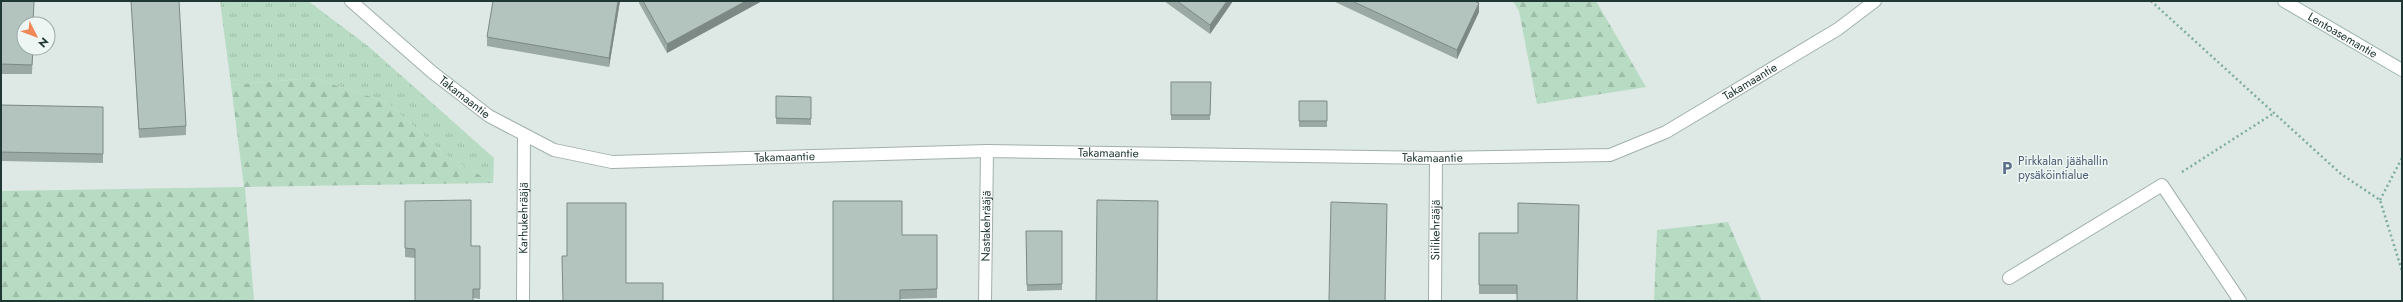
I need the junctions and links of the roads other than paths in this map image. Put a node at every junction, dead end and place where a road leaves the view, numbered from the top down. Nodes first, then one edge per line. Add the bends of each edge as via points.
1 (351, 1) edge
2 (1875, 1) edge
3 (2284, 1) edge
4 (2402, 70) edge
5 (524, 136) junction
6 (987, 151) junction
7 (1436, 158) junction
8 (2009, 278) dead end
9 (523, 301) edge
10 (985, 301) edge
11 (1435, 301) edge
12 (2240, 301) edge

1 - 5 street, Takamaantie via 432,72 489,116
2 - 7 street, Takamaantie via 1838,29 1666,132 1610,155
3 - 4 street, Lentoasemantie
5 - 6 street, Takamaantie via 554,150 612,162
5 - 9 street, Karhukehrääjä
6 - 7 street, Takamaantie
6 - 10 street, Nastakehrääjä
7 - 11 street, Siilikehrääjä
8 - 12 street via 2162,185

